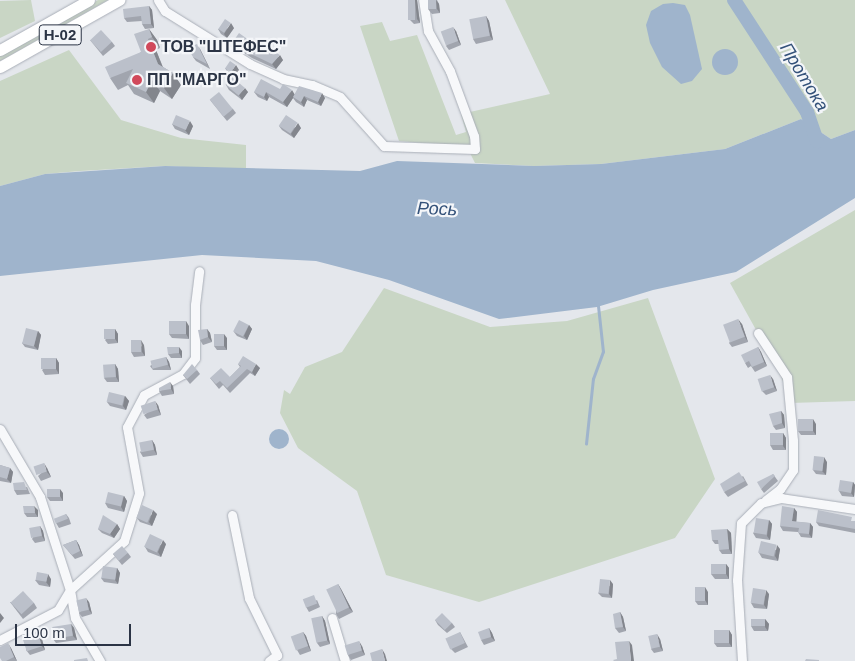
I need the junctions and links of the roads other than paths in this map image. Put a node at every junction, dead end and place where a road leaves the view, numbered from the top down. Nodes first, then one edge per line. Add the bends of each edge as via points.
1 (89, 0) edge
2 (119, 0) edge
3 (158, 0) edge
4 (423, 0) edge
5 (0, 50) edge
6 (0, 67) edge
7 (199, 271) dead end
8 (758, 332) dead end
9 (0, 429) edge
10 (761, 504) junction
11 (855, 509) edge
12 (232, 515) dead end
13 (70, 590) junction
14 (332, 618) dead end
15 (0, 640) edge
16 (100, 661) edge
17 (269, 661) edge
18 (345, 661) edge
19 (742, 661) edge

1 - 5 main road, Н-02
2 - 6 main road, Н-02
3 - 4 street via 165,11 250,64 283,79 312,85 340,97 384,146 475,149 474,136 450,71 428,31
7 - 13 street via 195,305 196,348 191,365 173,380 150,389 129,419 127,434 139,493 124,541
8 - 10 street via 787,377 793,441 793,470 780,489
9 - 13 street via 40,497
10 - 11 street via 790,497
10 - 19 street via 741,523 739,535 737,580
12 - 17 street via 250,598 277,655
13 - 15 street via 58,610 48,618
13 - 16 street via 75,618
14 - 18 street

